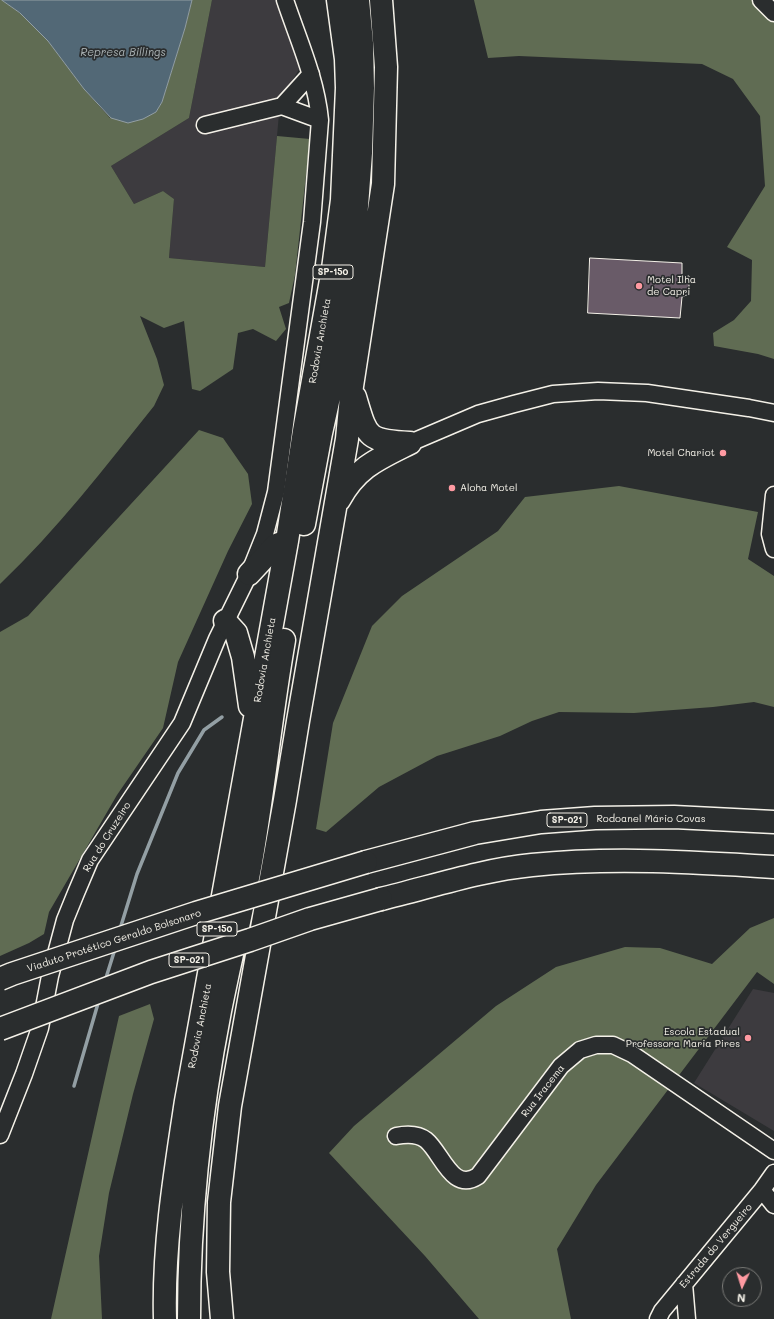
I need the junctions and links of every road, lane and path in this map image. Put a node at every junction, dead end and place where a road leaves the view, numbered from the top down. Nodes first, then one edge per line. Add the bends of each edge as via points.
1 (285, 0) edge
2 (338, 0) edge
3 (358, 0) edge
4 (761, 0) edge
5 (383, 6) edge
6 (774, 13) edge
7 (311, 74) junction
8 (282, 106) junction
9 (320, 120) junction
10 (205, 125) dead end
11 (335, 370) junction
12 (352, 386) junction
13 (774, 413) edge
14 (410, 443) junction
15 (774, 495) edge
16 (334, 508) junction
17 (276, 540) junction
18 (774, 549) edge
19 (325, 568) junction
20 (249, 574) joint
21 (225, 620) junction
22 (249, 748) junction
23 (774, 822) edge
24 (366, 862) joint
25 (774, 867) edge
26 (0, 979) edge
27 (0, 1029) edge
28 (0, 1135) edge
29 (396, 1136) dead end
30 (774, 1151) edge
31 (774, 1173) edge
32 (762, 1190) junction
33 (774, 1204) edge
34 (684, 1284) junction
35 (165, 1319) edge
36 (190, 1319) edge
37 (222, 1319) edge
38 (658, 1319) edge
39 (687, 1319) edge

1 - 7 street
2 - 17 highway, Rodovia Anchieta / SP-150 via 347,88 342,200 334,269 304,431
3 - 11 highway, Rodovia Anchieta / SP-150 via 362,43 362,153 354,246
4 - 6 street
5 - 12 highway via 386,74 383,184
7 - 8 street
7 - 9 street
8 - 9 street
8 - 10 street
9 - 17 street via 312,222 276,492
11 - 19 highway via 337,394 323,526 322,556
11 - 36 highway, Rodovia Anchieta / SP-150 via 301,542 279,667 250,862 220,1012 198,1144 189,1282
12 - 14 highway via 364,427 370,434 380,441
12 - 16 highway via 347,439
13 - 14 street via 647,393 598,391 554,394 478,414
14 - 16 highway via 361,471 353,478
15 - 18 street via 770,534
16 - 19 highway
17 - 20 highway
17 - 22 highway, Rodovia Anchieta / SP-150
19 - 37 highway via 230,1106 219,1202 218,1272
20 - 21 street, Rua do Cruzeiro
21 - 22 highway via 236,633 243,657 250,706
21 - 28 street, Rua do Cruzeiro via 182,724 90,860 66,920 50,976 40,1028
22 - 35 highway, Rodovia Anchieta / SP-150 via 174,1182 166,1269
23 - 24 highway, Rodoanel Mário Covas / SP-021 via 674,816 541,822 475,833
24 - 26 highway, Viaduto Protético Geraldo Bolsonaro / SP-021, bridge via 196,913
25 - 27 highway, SP-021, bridge via 647,860 531,865 481,874 310,919 151,972
29 - 30 street, Rua Iracema via 416,1135 426,1140 455,1177 471,1180 478,1176 561,1066 580,1050 596,1045 613,1045 632,1054
31 - 32 street, Estrada do Vergueiro
32 - 33 street
32 - 34 street, Estrada do Vergueiro
34 - 38 street, Estrada do Vergueiro
34 - 39 street

